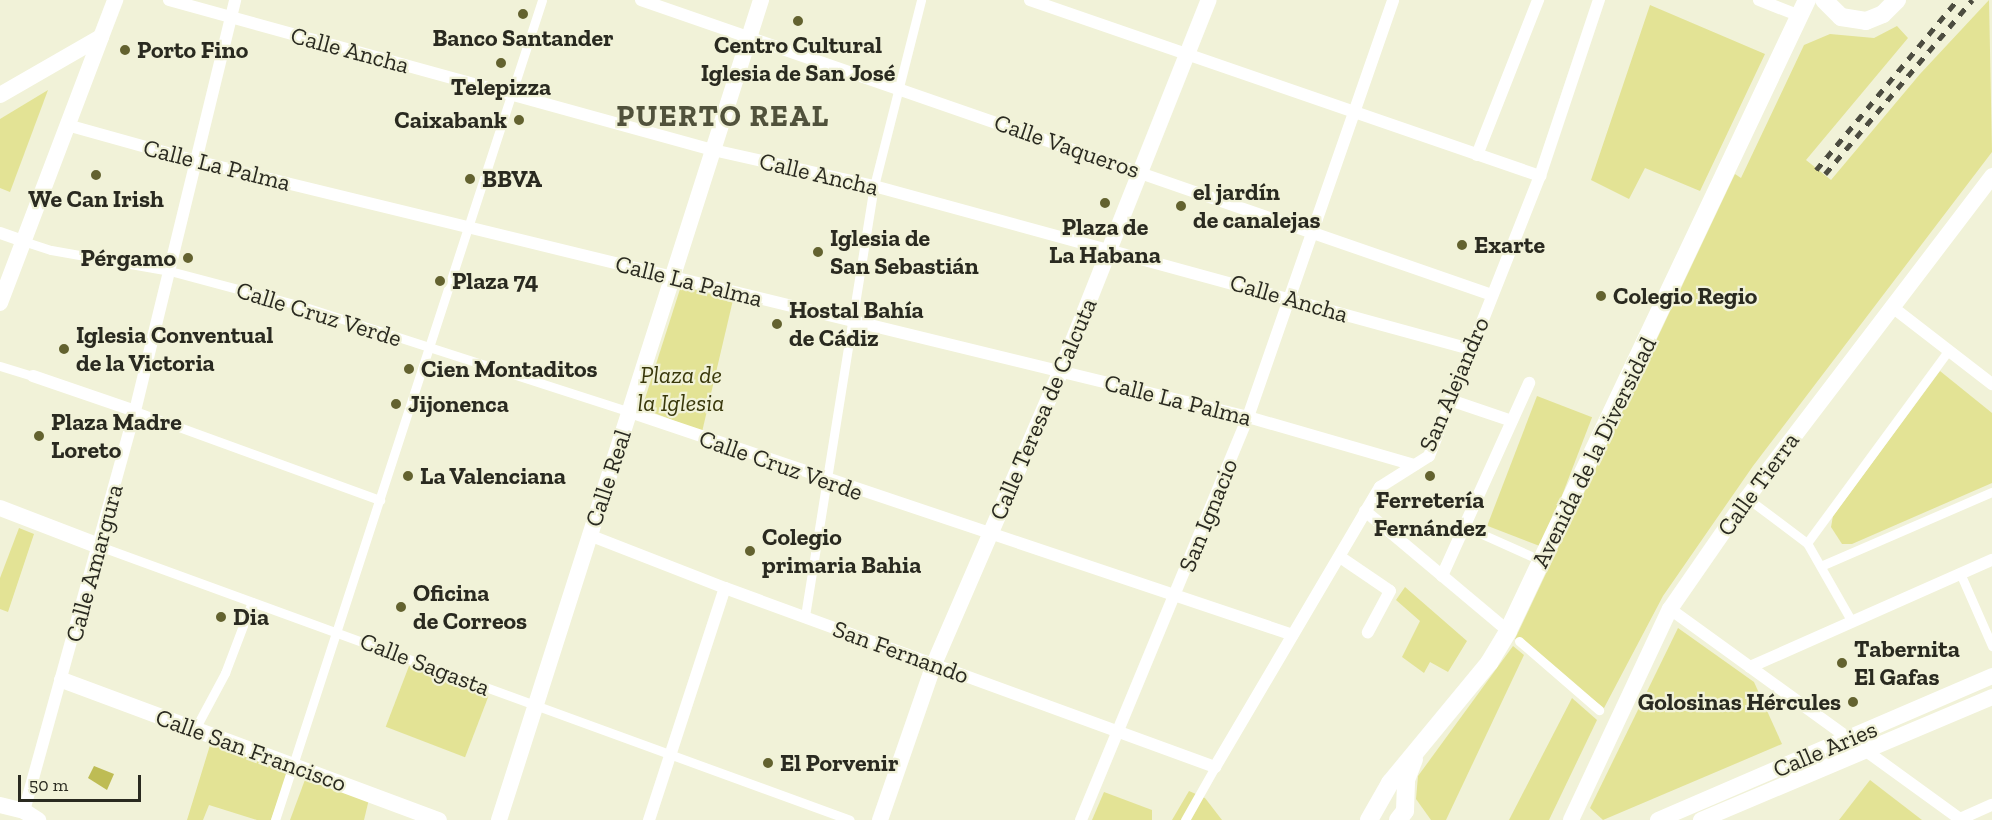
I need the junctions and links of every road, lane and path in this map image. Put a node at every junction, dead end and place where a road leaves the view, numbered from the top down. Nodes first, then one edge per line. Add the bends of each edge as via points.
1 (116, 0) edge
2 (169, 0) edge
3 (236, 0) edge
4 (542, 0) edge
5 (640, 0) edge
6 (761, 0) edge
7 (921, 0) edge
8 (1030, 0) edge
9 (1209, 0) edge
10 (1393, 0) edge
11 (1538, 0) edge
12 (1599, 0) edge
13 (1759, 0) edge
14 (1824, 0) edge
15 (1897, 0) edge
16 (1782, 4) edge
17 (1803, 8) edge
18 (1841, 16) junction
19 (230, 18) junction
20 (750, 36) junction
21 (101, 37) junction
22 (1187, 55) junction
23 (896, 88) junction
24 (512, 93) junction
25 (0, 95) edge
26 (1354, 113) junction
27 (68, 125) junction
28 (713, 150) junction
29 (1477, 155) junction
30 (196, 161) junction
31 (1140, 171) junction
32 (1540, 176) junction
33 (1992, 176) edge
34 (874, 186) junction
35 (471, 227) junction
36 (0, 233) edge
37 (1313, 233) junction
38 (23, 241) junction
39 (1110, 249) junction
40 (170, 271) junction
41 (674, 277) junction
42 (1492, 295) junction
43 (1290, 299) junction
44 (0, 303) edge
45 (1891, 306) junction
46 (854, 319) junction
47 (432, 347) junction
48 (1470, 349) junction
49 (1948, 351) junction
50 (0, 366) edge
51 (1061, 370) junction
52 (33, 376) joint
53 (1529, 383) dead end
54 (1992, 384) edge
55 (1450, 400) junction
56 (135, 411) junction
57 (630, 412) junction
58 (1248, 417) junction
59 (1512, 421) junction
60 (1414, 465) junction
61 (830, 481) junction
62 (1992, 492) edge
63 (1746, 498) junction
64 (380, 500) junction
65 (0, 508) edge
66 (1365, 511) junction
67 (1464, 526) junction
68 (589, 535) junction
69 (989, 535) junction
70 (1807, 543) junction
71 (99, 546) junction
72 (1531, 556) dead end
73 (1341, 557) junction
74 (1992, 560) edge
75 (1823, 565) junction
76 (1960, 573) junction
77 (1442, 576) junction
78 (725, 588) junction
79 (1174, 597) junction
80 (252, 602) junction
81 (1670, 609) junction
82 (806, 616) junction
83 (1852, 622) junction
84 (335, 631) junction
85 (1368, 632) dead end
86 (1293, 635) junction
87 (1514, 636) junction
88 (1992, 646) edge
89 (934, 664) junction
90 (1750, 667) junction
91 (1992, 676) edge
92 (62, 680) junction
93 (1992, 697) edge
94 (535, 706) junction
95 (1599, 710) dead end
96 (195, 729) junction
97 (1119, 730) junction
98 (1851, 739) junction
99 (1867, 752) junction
100 (669, 753) junction
101 (1414, 758) junction
102 (295, 766) junction
103 (1215, 767) junction
104 (0, 805) edge
105 (1992, 805) edge
106 (1378, 811) edge
107 (1405, 813) edge
108 (27, 817) edge
109 (1574, 818) edge
110 (1960, 819) edge
111 (275, 820) edge
112 (440, 820) edge
113 (499, 820) edge
114 (649, 820) edge
115 (850, 820) edge
116 (880, 820) edge
117 (1081, 820) edge
118 (1185, 820) edge
119 (1658, 820) edge
120 (1701, 820) edge

1 - 21 street
2 - 19 street, Calle Ancha
3 - 19 street, Calle Amargura
4 - 24 street
5 - 20 street, Calle Vaqueros
6 - 20 street, Calle Real
7 - 23 street
8 - 22 street
9 - 22 street, Calle Teresa de Calcuta
10 - 26 street, San Ignacio
11 - 29 street
12 - 32 street, San Alejandro
13 - 16 street
14 - 18 main road
15 - 18 main road via 1876,18 1866,21
16 - 17 street
17 - 18 main road
17 - 87 main road, Avenida de la Diversidad
19 - 24 street, Calle Ancha
19 - 30 street, Calle Amargura
20 - 23 street, Calle Vaqueros
20 - 28 street, Calle Real
21 - 25 street
21 - 27 street
22 - 26 street
22 - 31 street, Calle Teresa de Calcuta
23 - 31 street, Calle Vaqueros
23 - 34 street
24 - 28 street, Calle Ancha
24 - 35 street
26 - 29 street
26 - 37 street, San Ignacio
27 - 30 street, Calle La Palma
27 - 38 street
28 - 34 street, Calle Ancha
28 - 41 street, Calle Real
29 - 32 street
30 - 35 street, Calle La Palma
30 - 40 street, Calle Amargura
31 - 37 street, Calle Vaqueros
31 - 39 street, Calle Teresa de Calcuta
32 - 42 street, San Alejandro
33 - 45 street, Calle Tierra
34 - 39 street, Calle Ancha
34 - 46 street
35 - 41 street, Calle La Palma
35 - 47 street
36 - 38 street
37 - 42 street, Calle Vaqueros
37 - 43 street, San Ignacio
38 - 40 street, Calle Cruz Verde via 51,250
38 - 44 street
39 - 43 street, Calle Ancha
39 - 51 street, Calle Teresa de Calcuta
40 - 47 street, Calle Cruz Verde
40 - 56 street, Calle Amargura
41 - 46 street, Calle La Palma
41 - 57 street, Calle Real
42 - 48 street, San Alejandro
43 - 48 street, Calle Ancha
43 - 58 street, San Ignacio
45 - 49 street
45 - 63 street, Calle Tierra
46 - 51 street, Calle La Palma
46 - 61 street
47 - 57 street, Calle Cruz Verde
47 - 64 street
48 - 55 street, San Alejandro
49 - 54 street
49 - 70 street
50 - 52 street
51 - 58 street, Calle La Palma
51 - 69 street, Calle Teresa de Calcuta
52 - 56 street
53 - 59 street
55 - 59 street
55 - 60 street, San Alejandro via 1429,456
56 - 64 street
56 - 71 street, Calle Amargura
57 - 61 street, Calle Cruz Verde
57 - 68 street, Calle Real
58 - 60 street, Calle La Palma
58 - 79 street, San Ignacio
59 - 67 street
60 - 66 street, San Alejandro via 1380,487
61 - 69 street, Calle Cruz Verde
61 - 82 street
62 - 75 street
63 - 70 street
63 - 81 street, Calle Tierra
64 - 84 street
65 - 71 street, Calle Sagasta
66 - 73 street, San Alejandro
66 - 77 street
67 - 72 street
67 - 77 street
68 - 78 street, San Fernando
68 - 94 street, Calle Real
69 - 79 street, Calle Cruz Verde
69 - 89 street, Calle Teresa de Calcuta
70 - 75 street
71 - 80 street, Calle Sagasta
71 - 92 street, Calle Amargura
73 - 85 street via 1390,591
73 - 86 street, San Alejandro
74 - 76 street
75 - 83 street
76 - 83 street
76 - 88 street
77 - 87 street
78 - 82 street, San Fernando
78 - 100 street
79 - 86 street, Calle Cruz Verde
79 - 97 street, San Ignacio
80 - 84 street, Calle Sagasta
80 - 96 street via 225,673
81 - 90 street
81 - 109 street, Calle Tierra
82 - 89 street, San Fernando
83 - 90 street
84 - 94 street, Calle Sagasta
84 - 102 street
86 - 103 street, San Alejandro
87 - 95 street
87 - 101 main road, Avenida de la Diversidad
89 - 97 street, San Fernando
89 - 116 street, Calle Teresa de Calcuta
90 - 98 street
91 - 98 street, Calle Aries
92 - 96 street, Calle San Francisco
92 - 108 street, Calle Amargura
93 - 99 street, Calle Aries
94 - 100 street, Calle Sagasta
94 - 113 street, Calle Real
96 - 102 street, Calle San Francisco
97 - 103 street, San Fernando
97 - 117 street, San Ignacio
98 - 99 street
98 - 119 street, Calle Aries
99 - 110 street
99 - 120 street, Calle Aries
100 - 114 street
100 - 115 street, Calle Sagasta
101 - 106 main road, Avenida de la Diversidad via 1400,770
101 - 107 main road, Avenida de la Diversidad
102 - 111 street
102 - 112 street, Calle San Francisco
103 - 118 street, San Alejandro
104 - 108 street
105 - 110 street
106 - 107 main road, Avenida de la Diversidad via 1395,795

